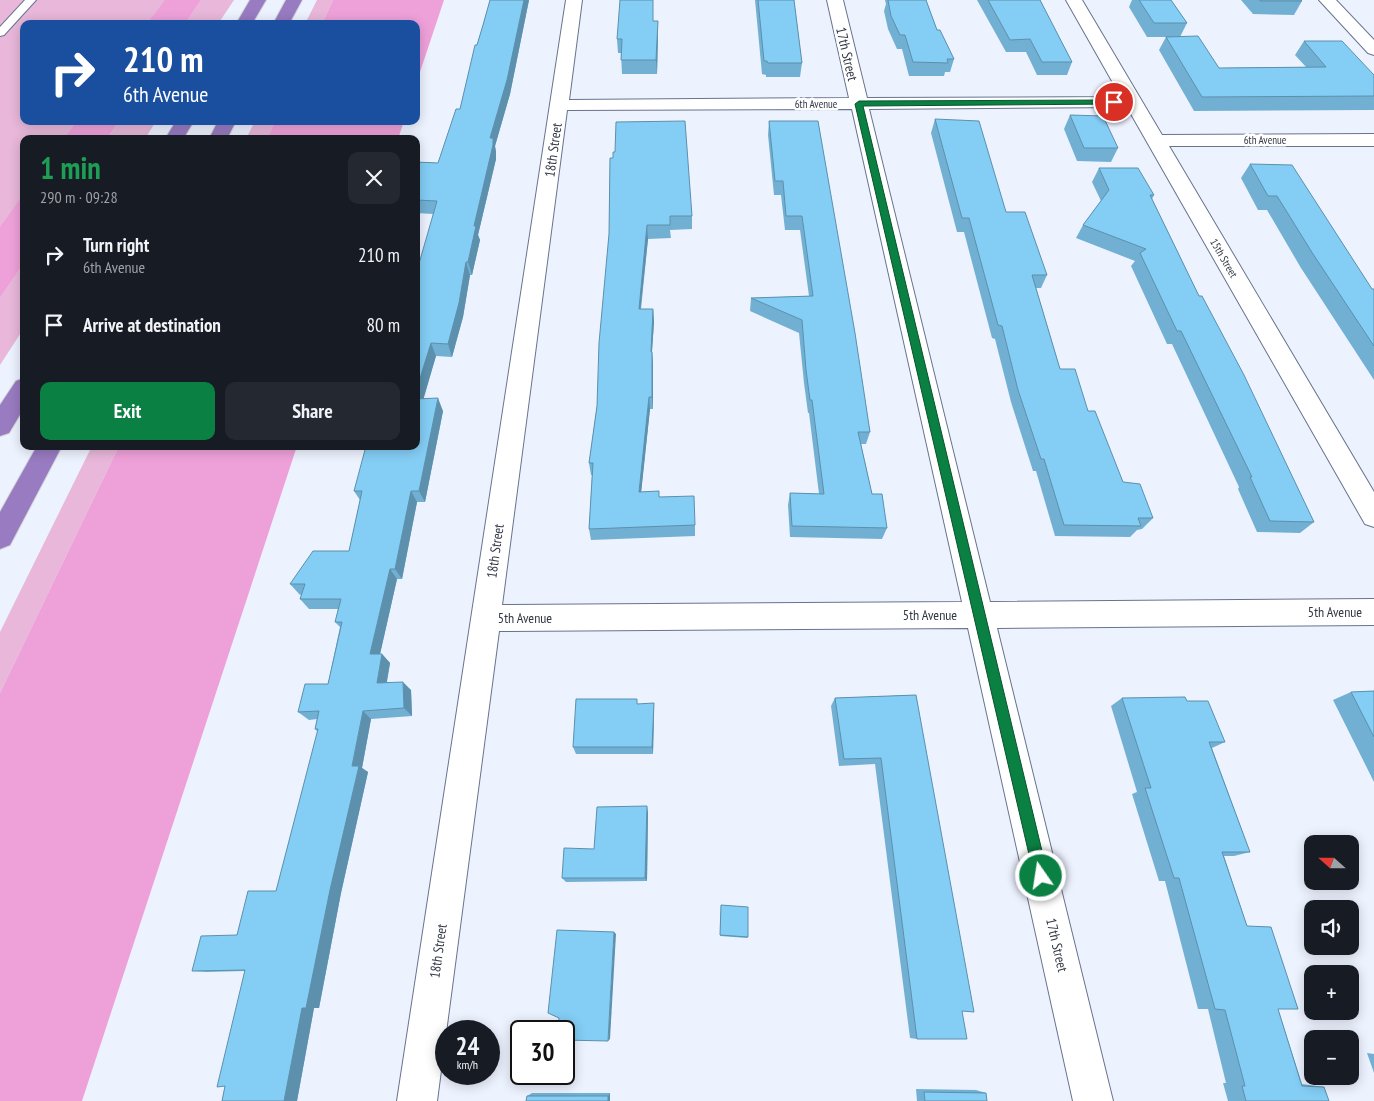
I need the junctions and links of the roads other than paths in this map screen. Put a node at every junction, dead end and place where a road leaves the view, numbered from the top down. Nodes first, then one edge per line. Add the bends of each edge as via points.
1 (31, 0) edge
2 (258, 0) edge
3 (294, 0) edge
4 (574, 0) edge
5 (835, 0) edge
6 (1074, 0) edge
7 (1327, 0) edge
8 (246, 20) edge
9 (283, 20) edge
10 (0, 33) edge
11 (1374, 50) edge
12 (1134, 102) junction
13 (859, 104) junction
14 (559, 105) junction
15 (1374, 140) edge
16 (1156, 141) junction
17 (20, 394) edge
18 (0, 426) edge
19 (48, 450) edge
20 (1374, 516) edge
21 (0, 537) edge
22 (1374, 612) edge
23 (980, 615) junction
24 (486, 618) junction
25 (417, 1101) edge
26 (1093, 1101) edge

1 - 10 lane
2 - 8 highway
3 - 9 highway
4 - 14 street, 18th Street
5 - 13 street, 17th Street
6 - 12 street, 15th Street
7 - 11 street
12 - 13 street, 6th Avenue
12 - 16 street, 15th Street
13 - 14 street, 6th Avenue
13 - 23 street, 17th Street
14 - 24 street, 18th Street
15 - 16 street, 6th Avenue
16 - 20 street, 15th Street
17 - 18 highway
19 - 21 highway
22 - 23 street, 5th Avenue
23 - 24 street, 5th Avenue
23 - 26 street, 17th Street
24 - 25 street, 18th Street

